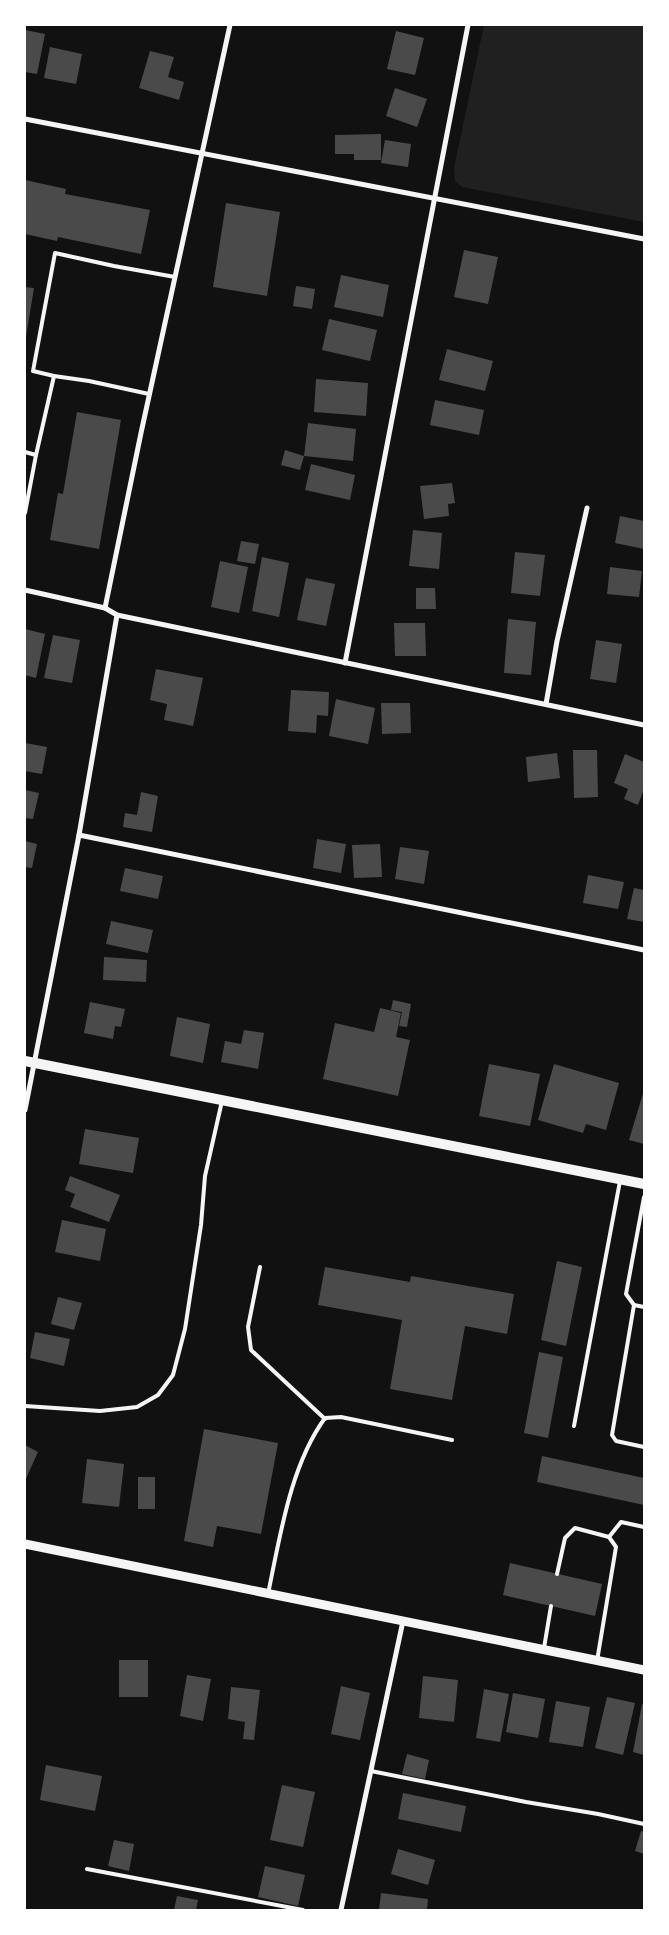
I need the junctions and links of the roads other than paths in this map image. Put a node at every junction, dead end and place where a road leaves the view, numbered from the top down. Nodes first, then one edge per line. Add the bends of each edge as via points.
1 (230, 25) edge
2 (468, 25) edge
3 (25, 119) edge
4 (202, 154) junction
5 (435, 198) junction
6 (644, 239) edge
7 (175, 276) junction
8 (54, 376) junction
9 (149, 394) junction
10 (25, 452) edge
11 (36, 455) junction
12 (587, 508) dead end
13 (25, 513) edge
14 (25, 590) edge
15 (105, 608) junction
16 (117, 615) junction
17 (345, 663) junction
18 (546, 704) junction
19 (644, 725) edge
20 (79, 835) junction
21 (644, 950) edge
22 (30, 1062) edge
23 (222, 1101) junction
24 (25, 1110) edge
25 (620, 1179) junction
26 (644, 1184) edge
27 (644, 1197) edge
28 (260, 1267) dead end
29 (634, 1305) junction
30 (644, 1307) edge
31 (25, 1406) edge
32 (325, 1419) junction
33 (574, 1426) dead end
34 (452, 1440) dead end
35 (644, 1447) edge
36 (644, 1527) edge
37 (609, 1536) junction
38 (25, 1544) edge
39 (557, 1574) dead end
40 (268, 1594) junction
41 (551, 1606) dead end
42 (403, 1621) junction
43 (544, 1650) junction
44 (596, 1661) junction
45 (644, 1670) edge
46 (370, 1772) junction
47 (644, 1824) edge
48 (87, 1869) dead end
49 (303, 1910) edge
50 (341, 1910) edge

1 - 4 street
2 - 5 street
3 - 4 street
4 - 5 street
4 - 7 street
5 - 6 street
5 - 17 street
7 - 8 lane via 55,253 32,371
7 - 9 street
8 - 9 lane
8 - 11 lane
9 - 15 street
10 - 11 lane
11 - 13 lane
12 - 18 street
14 - 15 street
15 - 16 street
16 - 17 street
16 - 20 street
17 - 18 street
18 - 19 street
20 - 21 street
20 - 22 street
22 - 23 main road
22 - 24 street
23 - 25 main road
23 - 31 lane via 205,1176 185,1328 172,1375 158,1395 137,1407 100,1411
25 - 26 main road
25 - 33 lane
27 - 29 lane via 626,1294
28 - 32 lane via 248,1327 251,1350
29 - 30 lane
29 - 35 lane via 612,1435 616,1441
32 - 34 lane via 341,1417
32 - 40 lane via 314,1435 290,1492
36 - 37 lane via 621,1522
37 - 39 lane via 575,1528 565,1538
37 - 44 lane via 616,1547
38 - 40 street
40 - 42 street
41 - 43 lane
42 - 43 street
42 - 46 street
43 - 44 street
44 - 45 street
46 - 47 lane
46 - 50 street
48 - 49 lane

